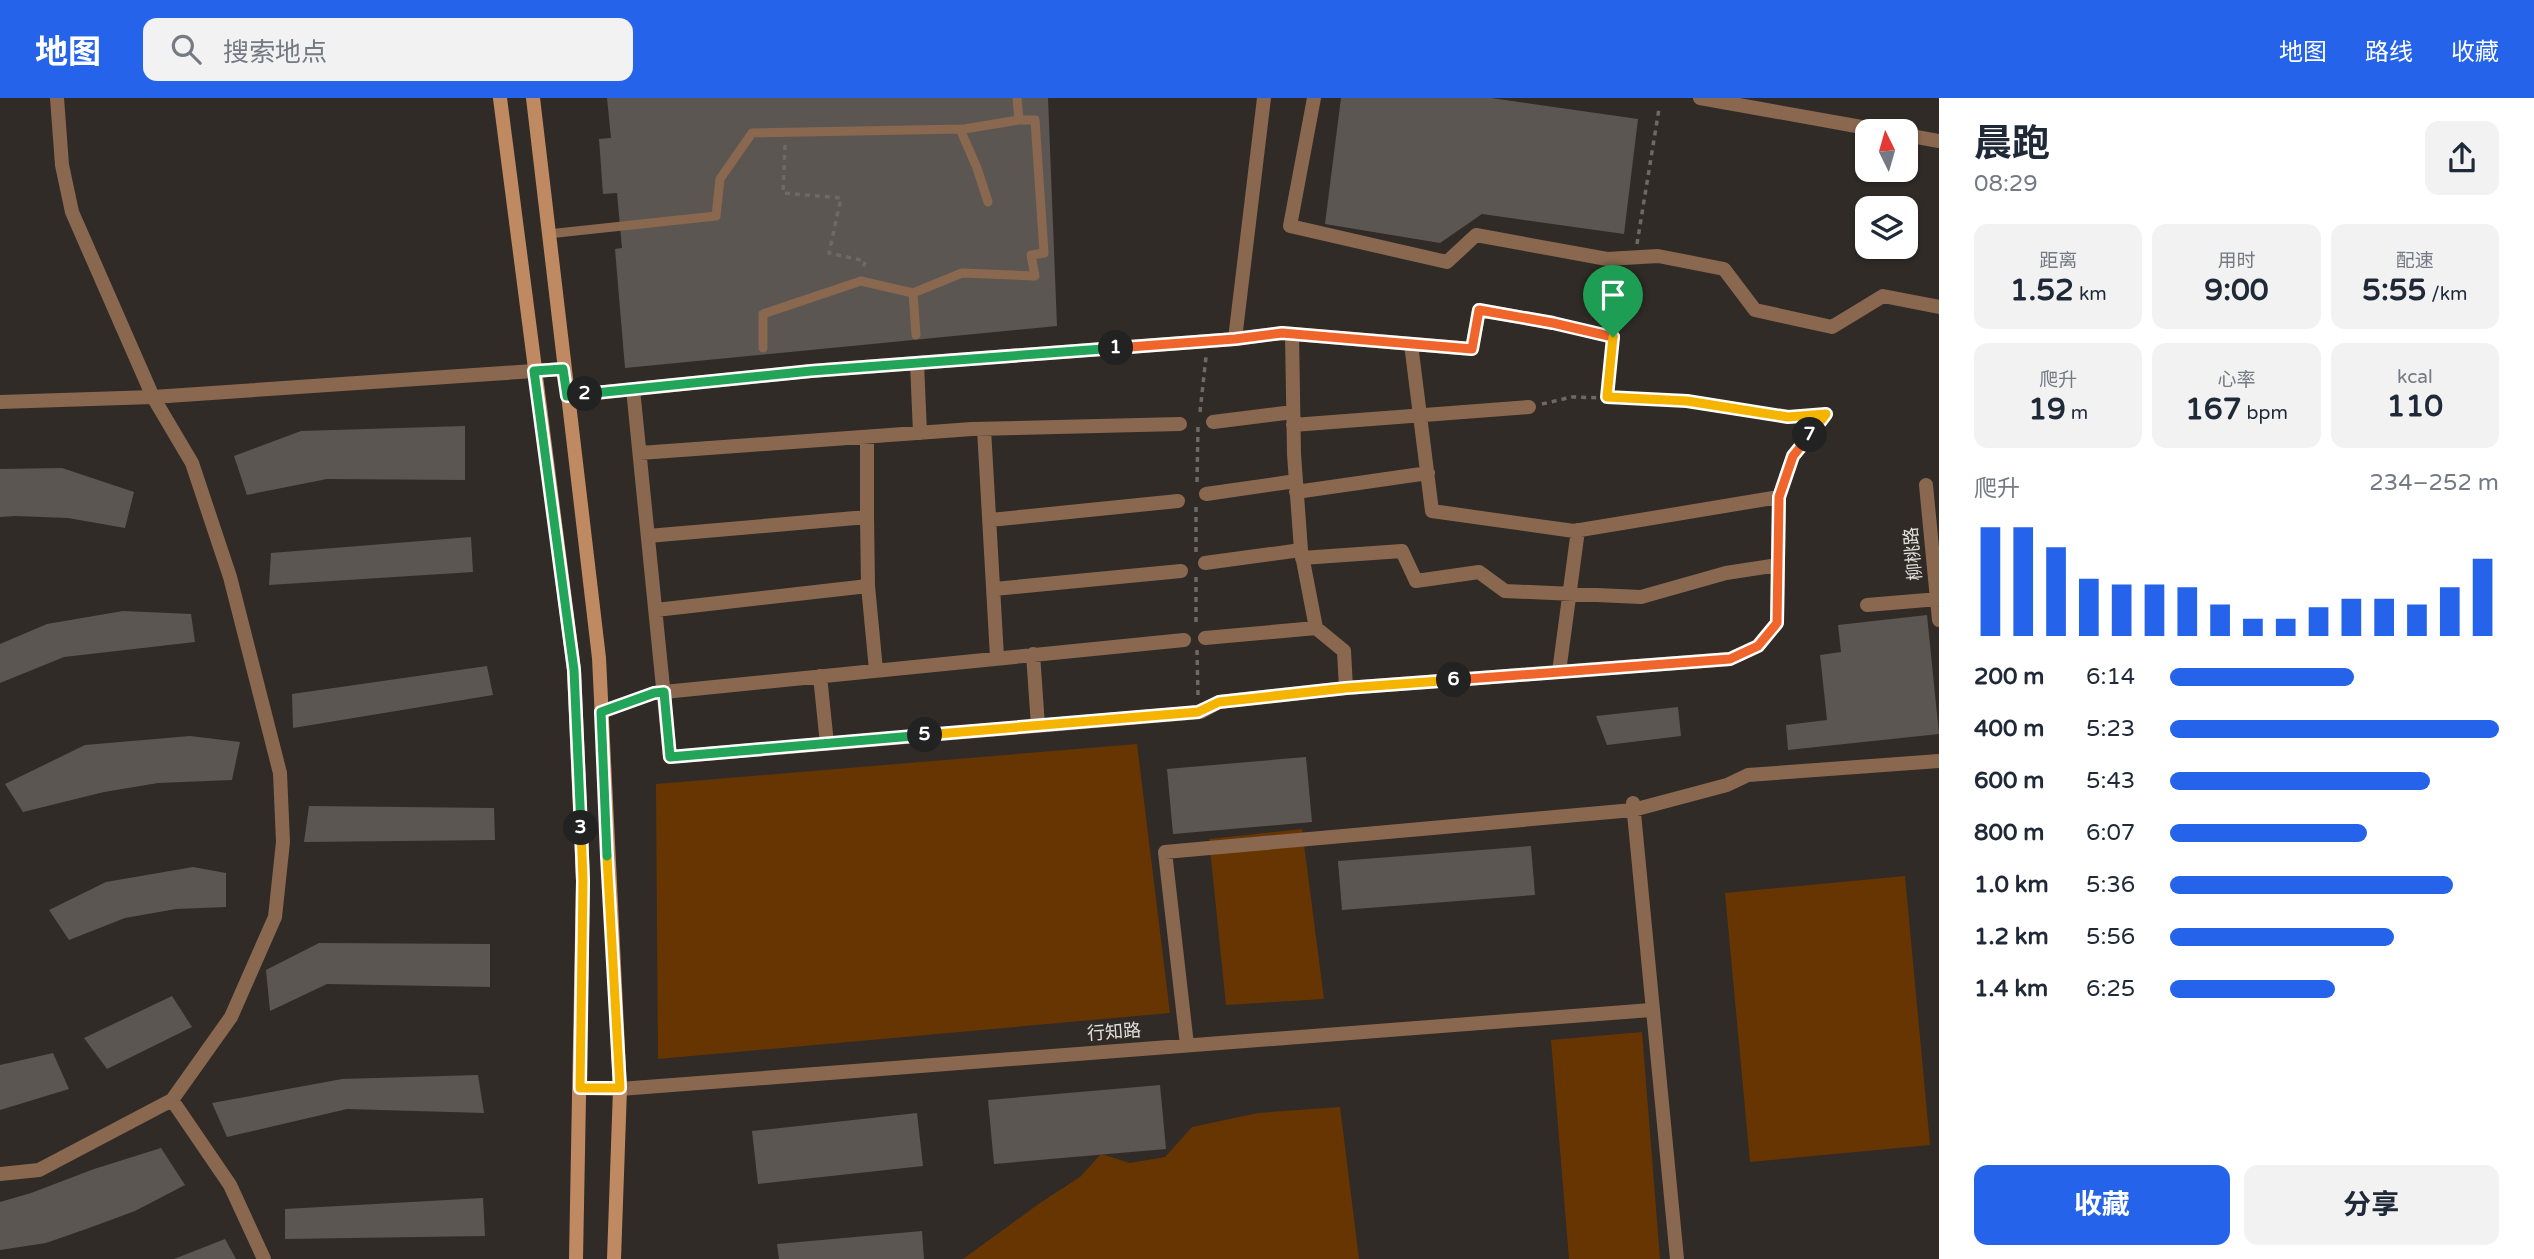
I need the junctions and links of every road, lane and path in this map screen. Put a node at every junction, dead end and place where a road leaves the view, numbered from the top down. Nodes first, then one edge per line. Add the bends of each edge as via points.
1 (57, 98) edge
2 (500, 98) edge
3 (533, 98) edge
4 (1017, 98) edge
5 (1265, 98) edge
6 (1314, 98) edge
7 (1700, 98) edge
8 (1659, 109) dead end
9 (1019, 120) junction
10 (1855, 126) edge
11 (960, 129) junction
12 (785, 132) junction
13 (1918, 137) edge
14 (1939, 141) edge
15 (988, 202) dead end
16 (548, 234) junction
17 (1634, 257) junction
18 (861, 281) junction
19 (913, 293) junction
20 (1939, 307) edge
21 (1553, 323) joint
22 (1292, 334) junction
23 (916, 335) dead end
24 (1613, 337) junction
25 (1235, 339) junction
26 (1208, 341) junction
27 (1411, 344) junction
28 (763, 348) dead end
29 (917, 363) junction
30 (563, 369) junction
31 (534, 371) junction
32 (633, 389) junction
33 (567, 396) junction
34 (153, 397) junction
35 (1607, 397) junction
36 (0, 401) edge
37 (1687, 401) joint
38 (1529, 407) joint
39 (1200, 413) dead end
40 (1826, 414) joint
41 (1420, 415) junction
42 (1293, 419) junction
43 (1180, 424) dead end
44 (1206, 424) joint
45 (984, 429) junction
46 (920, 433) junction
47 (867, 437) junction
48 (640, 453) junction
49 (1427, 473) junction
50 (1926, 485) dead end
51 (1296, 487) junction
52 (1201, 488) joint
53 (1779, 497) junction
54 (1178, 501) dead end
55 (1196, 506) dead end
56 (867, 517) junction
57 (990, 520) junction
58 (1578, 530) junction
59 (648, 536) junction
60 (1302, 554) junction
61 (1200, 563) joint
62 (1778, 565) junction
63 (1181, 571) dead end
64 (1196, 576) dead end
65 (868, 586) junction
66 (993, 589) junction
67 (1570, 593) junction
68 (1938, 599) edge
69 (1867, 605) dead end
70 (656, 610) junction
71 (1939, 620) edge
72 (1316, 628) junction
73 (1195, 636) junction
74 (1033, 654) junction
75 (997, 657) junction
76 (876, 670) junction
77 (1559, 672) junction
78 (820, 676) junction
79 (1346, 688) junction
80 (664, 692) junction
81 (601, 712) junction
82 (1198, 712) junction
83 (1038, 726) junction
84 (827, 744) junction
85 (1939, 761) edge
86 (1633, 807) junction
87 (1651, 1010) junction
88 (1187, 1045) junction
89 (580, 1088) junction
90 (620, 1088) junction
91 (172, 1100) junction
92 (0, 1174) edge
93 (264, 1259) edge
94 (576, 1259) edge
95 (614, 1259) edge
96 (1677, 1259) edge

1 - 34 street via 62,165 72,212
2 - 31 main road
3 - 16 main road
4 - 9 lane
5 - 25 street
6 - 17 street via 1290,226 1447,262 1476,235 1607,259
7 - 10 street
8 - 17 path
9 - 11 lane
9 - 19 lane via 1035,120 1044,253 1031,255 1035,276 962,273
11 - 12 lane
11 - 15 lane
12 - 16 lane via 752,133 720,178 716,216
12 - 18 path via 783,193 841,198 829,253 865,261
13 - 14 street
16 - 30 main road
17 - 20 street via 1658,256 1724,269 1755,310 1832,327 1883,296
17 - 24 path
18 - 19 lane
18 - 28 lane via 763,314
19 - 23 lane
21 - 24 path
21 - 27 street via 1479,310 1472,349
22 - 25 street
22 - 27 street
22 - 42 street
24 - 35 path
25 - 26 street
26 - 29 street
26 - 39 path
27 - 41 street
29 - 32 street
29 - 46 street
30 - 31 street
30 - 33 main road
31 - 34 street
31 - 89 main road via 574,670 583,881
32 - 33 street
32 - 48 street
33 - 81 main road via 599,658
34 - 36 street
34 - 91 street via 192,463 230,577 280,773 283,842 275,917 231,1017
35 - 37 path
35 - 38 path via 1572,397
37 - 40 lane via 1788,417
38 - 41 street
40 - 53 street via 1793,456
41 - 42 street
41 - 49 street
42 - 44 street
42 - 51 street
43 - 45 street
44 - 52 path
45 - 46 street
45 - 57 street
46 - 47 street
47 - 48 street
47 - 56 street
48 - 59 street
49 - 51 street
49 - 58 street via 1432,511
50 - 68 street, 柳桃路
51 - 52 street
51 - 60 street
53 - 58 street
53 - 62 street
54 - 57 street
55 - 61 path
56 - 59 street
56 - 65 street
57 - 66 street
58 - 67 street
59 - 70 street
60 - 61 street
60 - 67 street via 1402,551 1416,581 1479,572 1505,592
60 - 72 street
62 - 67 street via 1726,573 1641,597
62 - 77 street via 1777,623 1758,646 1730,659
63 - 66 street
64 - 73 path
65 - 70 street
65 - 76 street
66 - 75 street
67 - 77 street
68 - 69 street
68 - 71 street, 柳桃路
70 - 80 street
72 - 73 street
72 - 79 street via 1344,651
73 - 74 street
73 - 82 path
74 - 75 street
74 - 83 street
75 - 76 street
76 - 78 street
77 - 79 street
78 - 80 street
78 - 84 street
79 - 82 street via 1219,702
80 - 81 street
80 - 84 street via 670,757
81 - 90 main road
82 - 83 street
83 - 84 street
85 - 86 street via 1748,775 1727,785
86 - 87 street
86 - 88 street via 1166,852
87 - 88 street, 行知路
87 - 96 street
88 - 90 street, 行知路
89 - 90 street, 行知路
89 - 94 main road
90 - 95 main road
91 - 92 street via 39,1170
91 - 93 street via 230,1185

